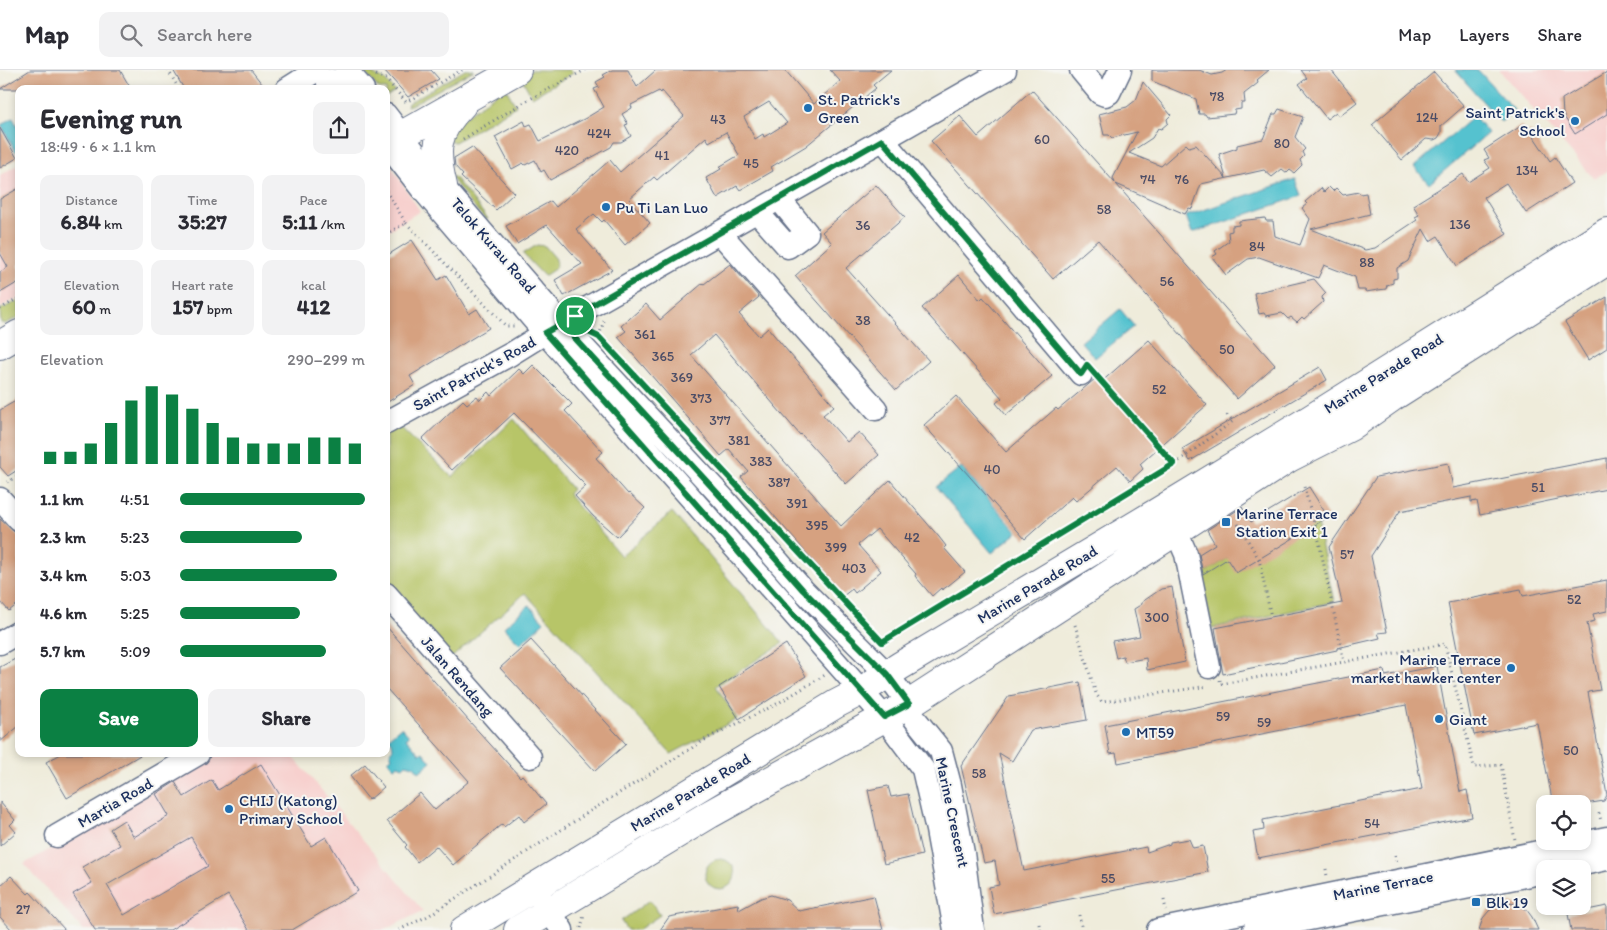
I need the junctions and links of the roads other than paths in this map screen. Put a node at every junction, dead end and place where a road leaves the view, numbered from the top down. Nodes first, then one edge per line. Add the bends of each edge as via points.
1 (488, 70) edge
2 (517, 70) edge
3 (1005, 70) edge
4 (1081, 70) edge
5 (1120, 70) edge
6 (330, 78) edge
7 (368, 81) edge
8 (303, 85) edge
9 (474, 94) junction
10 (390, 133) edge
11 (882, 140) junction
12 (443, 186) junction
13 (779, 199) junction
14 (757, 212) junction
15 (1607, 232) edge
16 (720, 233) junction
17 (1605, 264) edge
18 (560, 324) junction
19 (15, 336) edge
20 (0, 344) edge
21 (15, 356) edge
22 (0, 365) edge
23 (1081, 374) road end
24 (876, 409) dead end
25 (390, 421) edge
26 (0, 498) edge
27 (15, 515) edge
28 (1176, 531) junction
29 (390, 599) edge
30 (15, 634) edge
31 (0, 643) edge
32 (887, 674) junction
33 (1213, 676) road end
34 (861, 691) junction
35 (909, 704) junction
36 (884, 717) junction
37 (193, 757) edge
38 (530, 757) dead end
39 (57, 836) dead end
40 (1607, 838) edge
41 (1607, 859) edge
42 (1591, 862) edge
43 (1536, 874) edge
44 (534, 888) junction
45 (556, 920) edge
46 (464, 930) edge
47 (518, 930) edge
48 (955, 930) edge
49 (973, 930) edge
50 (1158, 930) edge
51 (1254, 930) edge

1 - 10 main road
2 - 9 main road
3 - 11 street, Saint Patrick's Road
4 - 5 street via 1105,95
6 - 7 street
6 - 8 street
9 - 10 main road
9 - 12 main road via 444,126 437,158
10 - 12 street, Telok Kurau Road
10 - 18 street, Telok Kurau Road via 422,189
11 - 13 street, Saint Patrick's Road
11 - 23 street
12 - 18 street, Telok Kurau Road
13 - 14 street, Saint Patrick's Road
13 - 14 street via 807,233 788,247
14 - 16 street, Saint Patrick's Road
15 - 32 main road, Marine Parade Road via 1312,418
16 - 18 street, Saint Patrick's Road
16 - 24 street
17 - 28 main road, Marine Parade Road via 1410,385 1350,427 1289,458
18 - 25 street, Saint Patrick's Road
18 - 32 street, Telok Kurau Road via 803,590
18 - 34 street, Telok Kurau Road
19 - 20 main road
21 - 22 main road
26 - 27 street
28 - 33 street via 1186,554
28 - 35 main road, Marine Parade Road
29 - 38 street, Jalan Rendang
30 - 31 street
32 - 34 main road, Marine Parade Road
32 - 35 street, Telok Kurau Road
34 - 36 street, Telok Kurau Road
34 - 44 main road, Marine Parade Road
35 - 36 main road, Marine Parade Road
35 - 49 street, Marine Crescent via 915,719 941,751 963,853
36 - 45 main road, Marine Parade Road via 710,814
36 - 48 street, Marine Crescent via 923,769
37 - 39 street, Martia Road
40 - 50 street, Marine Terrace
41 - 42 street
43 - 51 street, Marine Terrace
44 - 45 street
44 - 46 main road, Marine Parade Road
45 - 47 main road, Marine Parade Road

